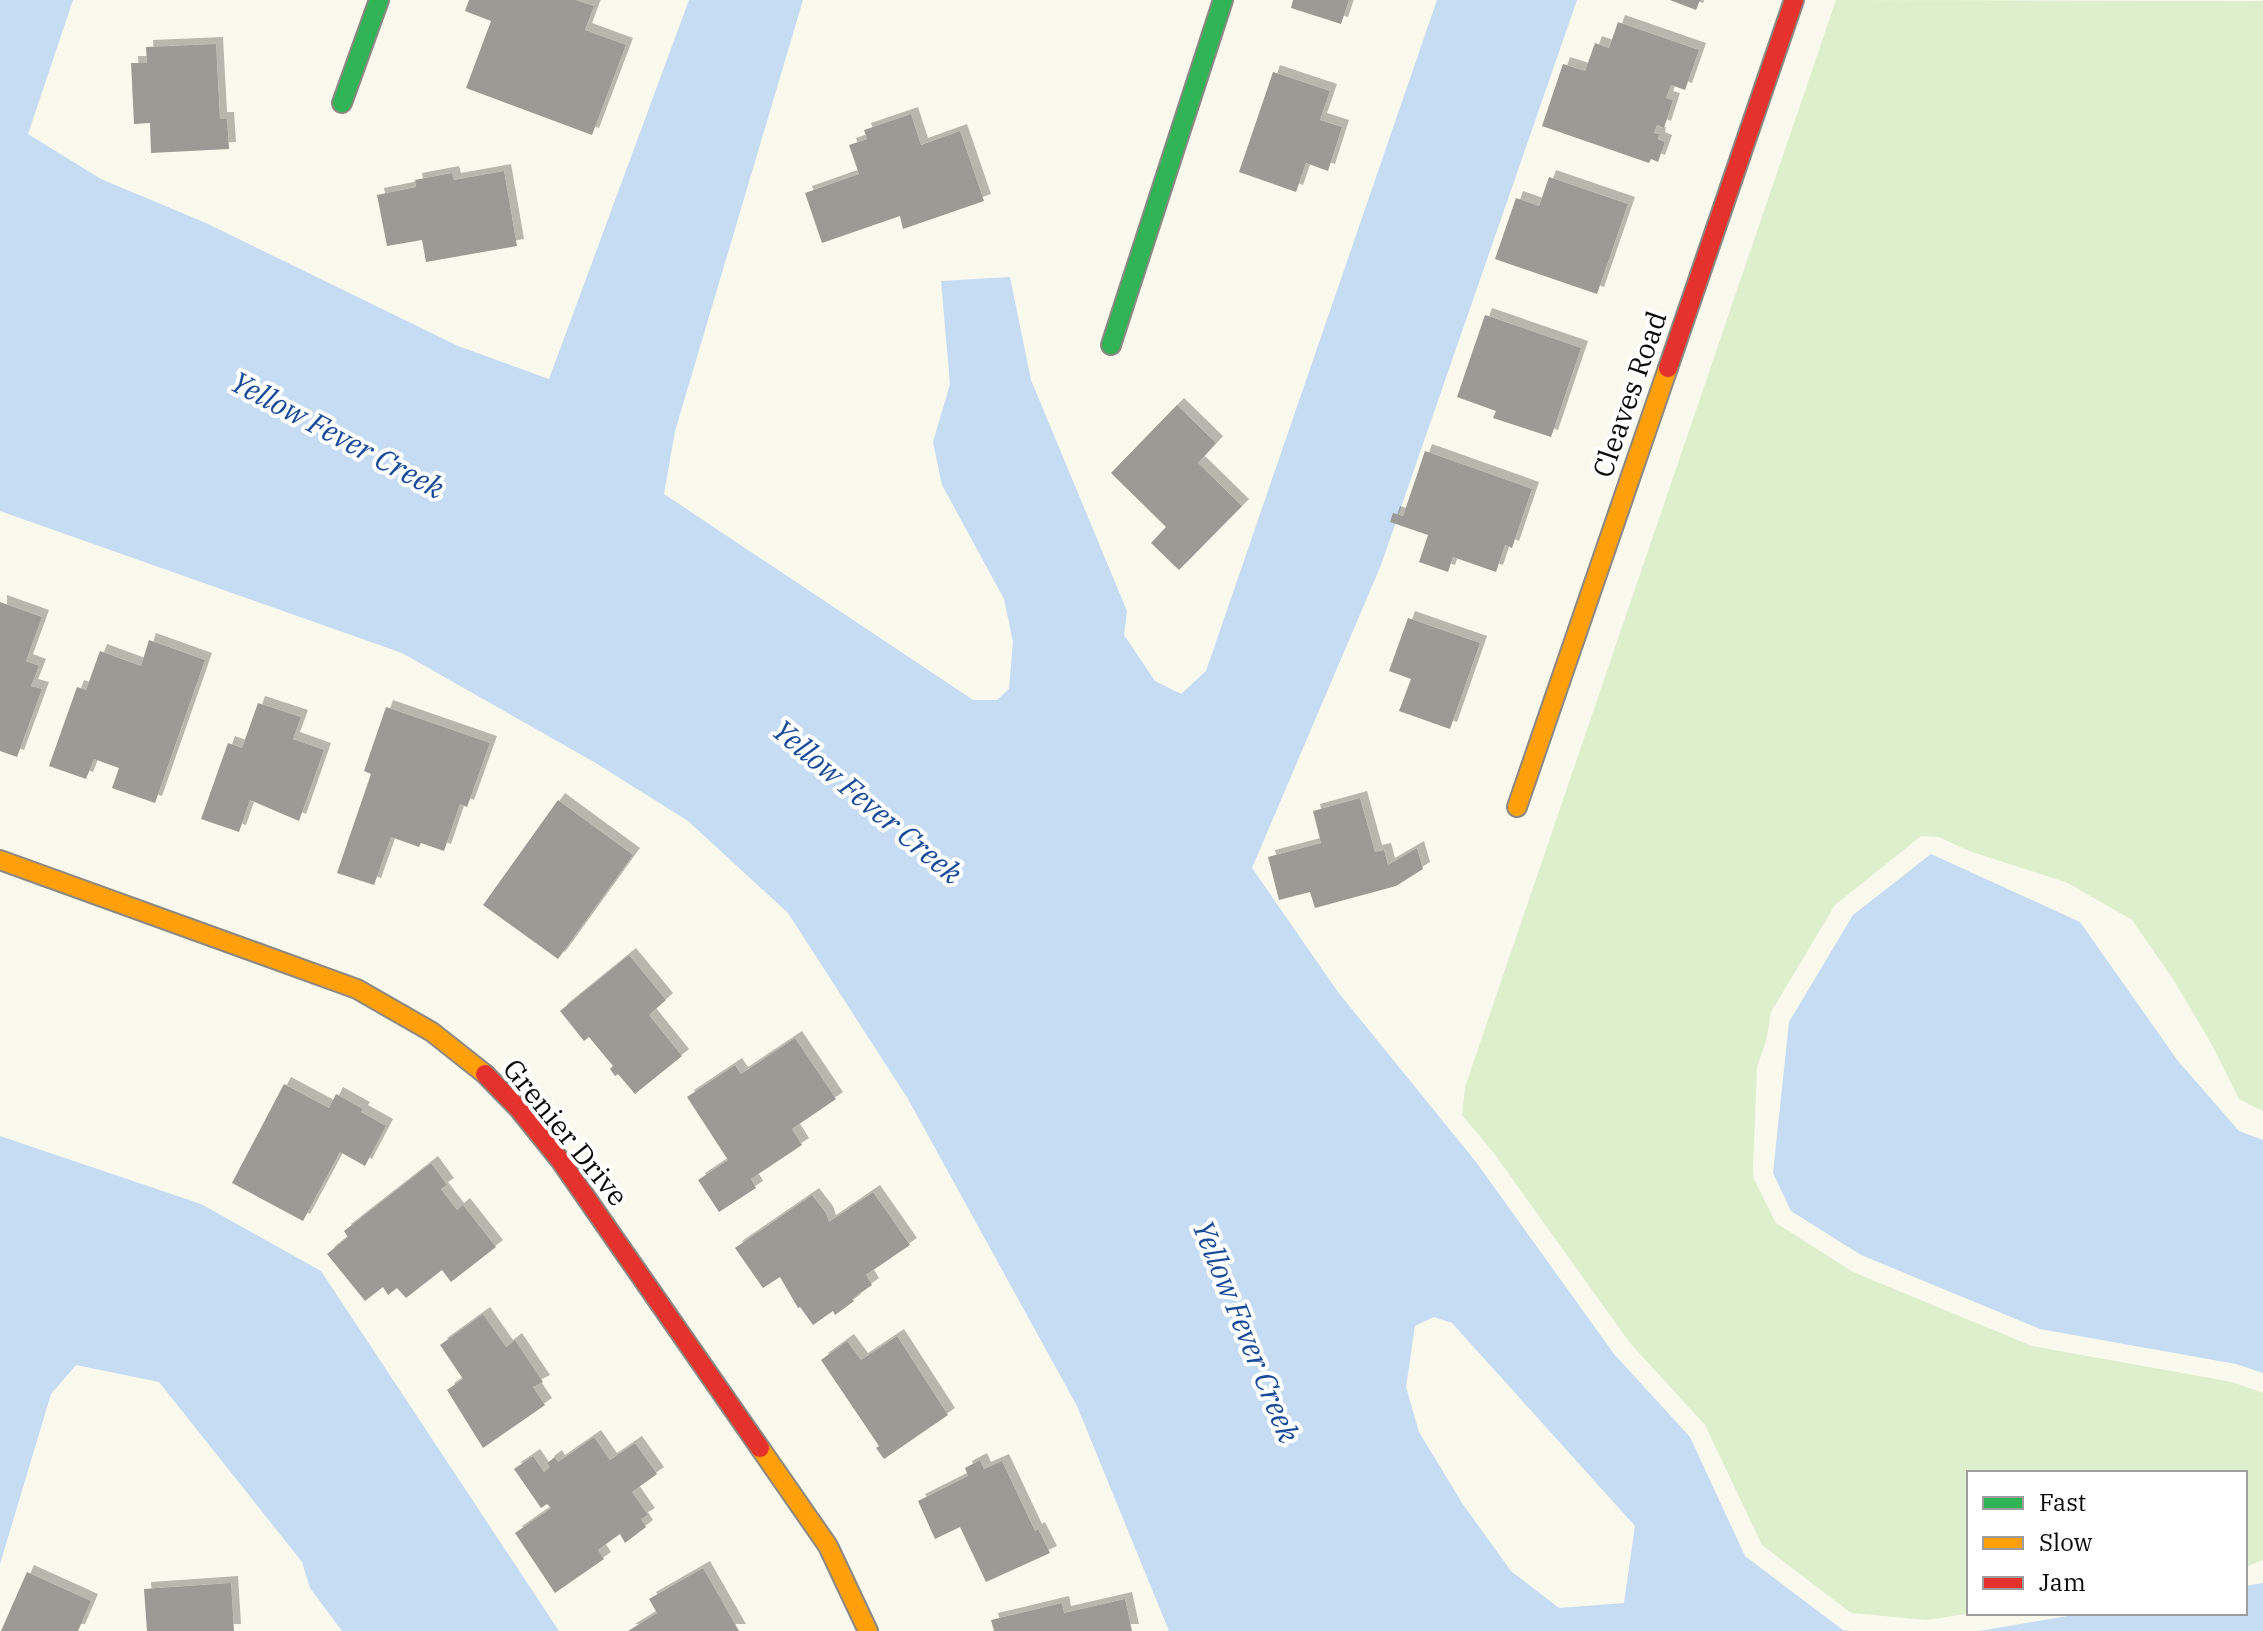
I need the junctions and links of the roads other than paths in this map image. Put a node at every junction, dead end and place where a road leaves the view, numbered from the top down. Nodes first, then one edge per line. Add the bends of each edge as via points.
1 (379, 0) edge
2 (1223, 0) edge
3 (1794, 0) edge
4 (342, 103) dead end
5 (1111, 345) dead end
6 (1517, 807) dead end
7 (0, 860) edge
8 (868, 1631) edge

1 - 4 street
2 - 5 street
3 - 6 street, Cleaves Road
7 - 8 street, Grenier Drive via 357,989 398,1009 473,1062 506,1094 583,1193 828,1546

